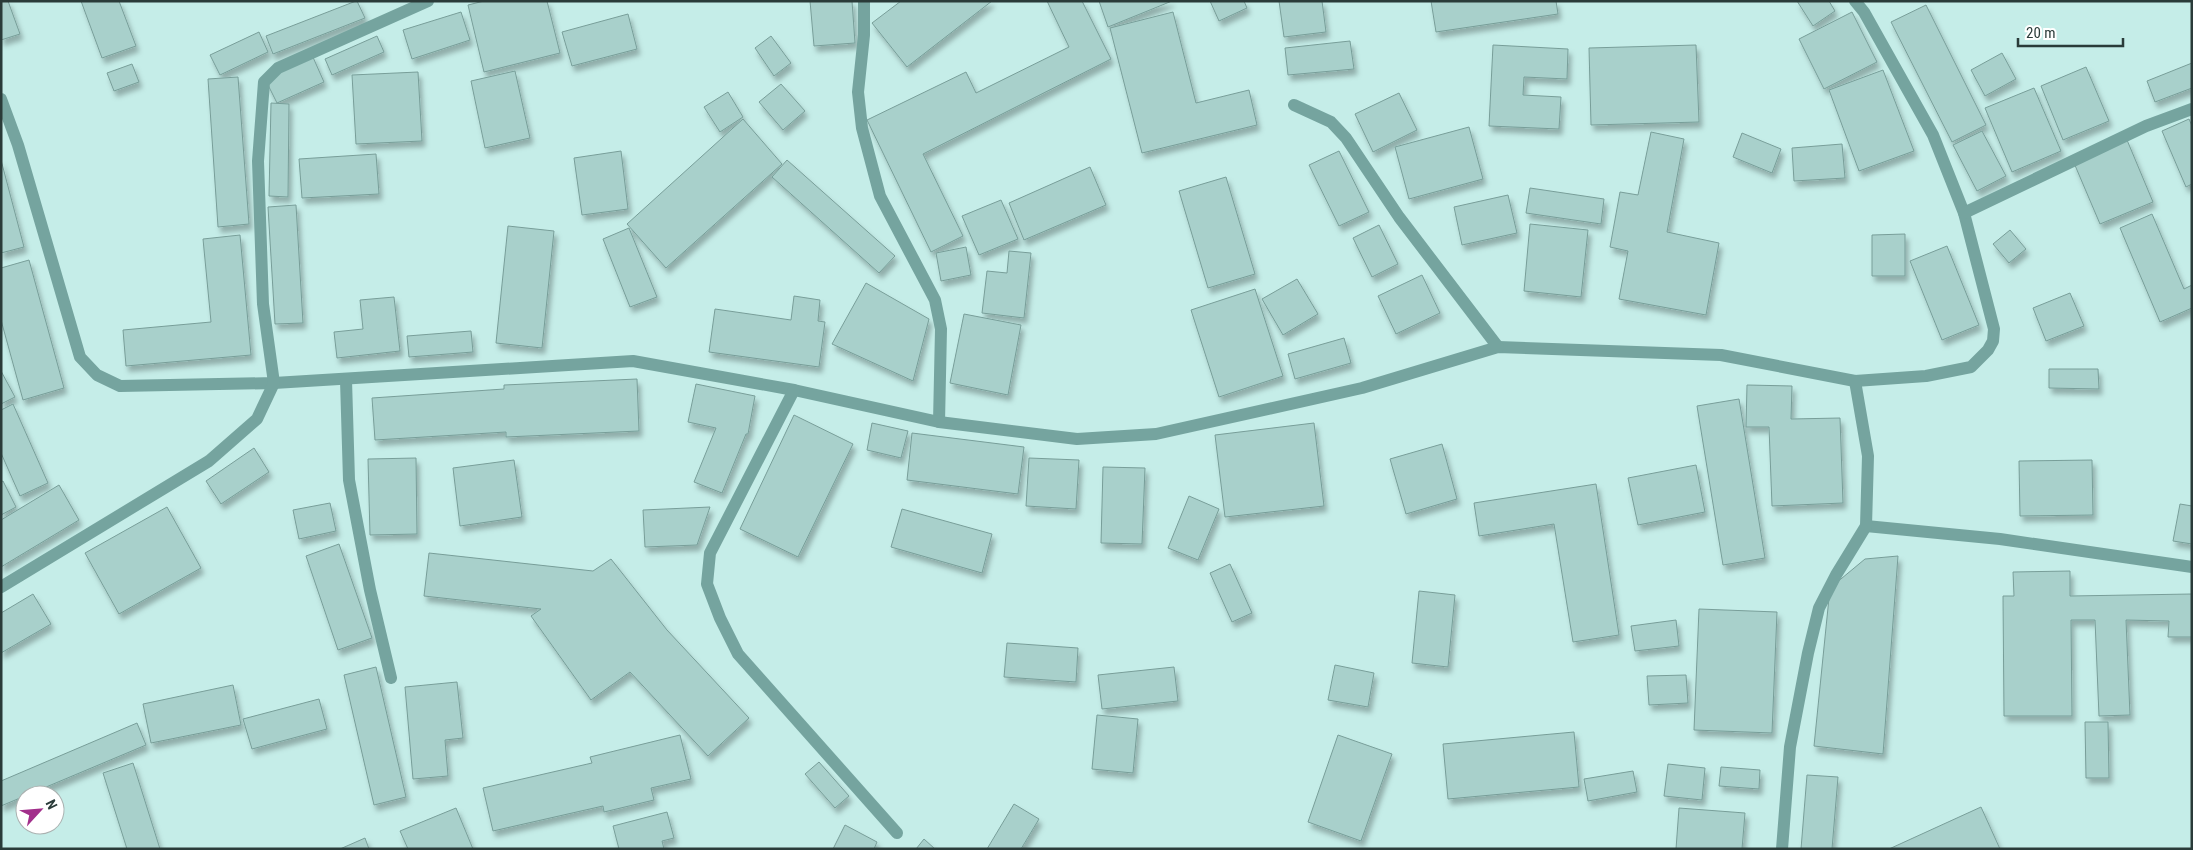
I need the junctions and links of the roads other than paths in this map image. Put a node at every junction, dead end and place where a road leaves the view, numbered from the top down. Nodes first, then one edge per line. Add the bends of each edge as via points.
1 (428, 1) edge
2 (864, 1) edge
3 (1855, 1) edge
4 (1, 99) edge
5 (1294, 105) dead end
6 (2192, 109) edge
7 (1964, 213) junction
8 (1498, 347) junction
9 (346, 380) junction
10 (1855, 380) junction
11 (274, 383) junction
12 (794, 390) junction
13 (939, 422) junction
14 (1866, 526) junction
15 (2192, 567) edge
16 (1, 587) edge
17 (391, 678) dead end
18 (897, 833) dead end
19 (1782, 849) edge

1 - 11 street via 278,68 264,82 258,161 263,304
2 - 13 street via 858,92 862,128 880,196 935,300 941,329
3 - 7 street via 1932,135
4 - 11 street via 18,145 80,357 98,375 120,386
5 - 8 street via 1331,122 1346,138 1399,217
6 - 7 street via 2146,126
7 - 10 street via 1994,329 1988,350 1970,367 1926,376
8 - 10 street via 1721,355
8 - 13 street via 1362,388 1156,434 1077,439
9 - 11 street
9 - 12 street via 633,361
9 - 17 street via 349,480
10 - 14 street via 1868,456
11 - 16 street via 257,419 209,461
12 - 13 street
12 - 18 street via 710,553 707,584 738,654
14 - 15 street via 2000,539
14 - 19 street via 1819,608 1790,746

